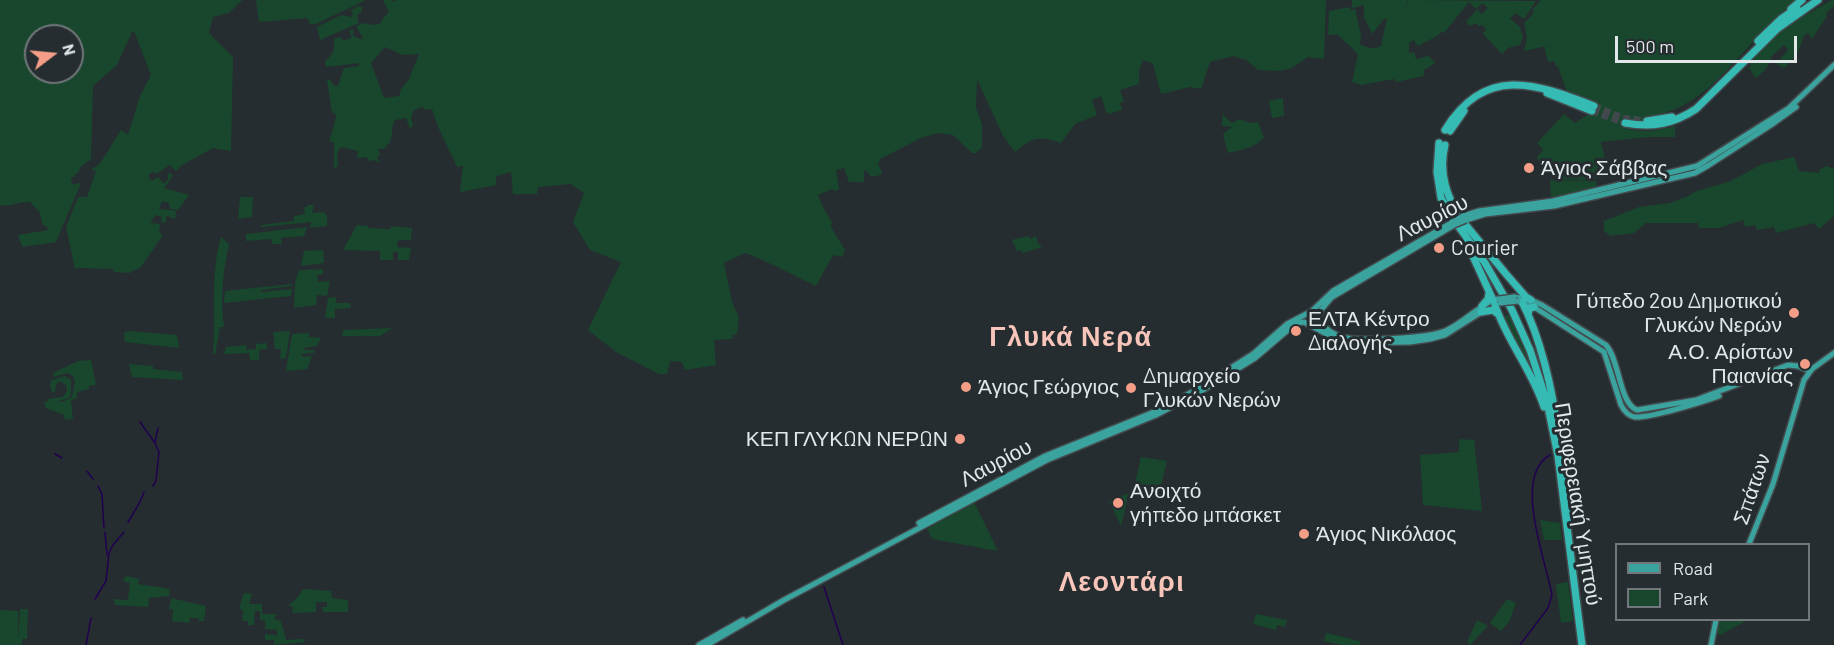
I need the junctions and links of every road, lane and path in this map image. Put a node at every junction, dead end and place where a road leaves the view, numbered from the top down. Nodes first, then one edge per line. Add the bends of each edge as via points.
1 (1803, 0) edge
2 (1810, 0) edge
3 (1818, 0) edge
4 (1827, 0) edge
5 (1773, 29) junction
6 (1834, 65) edge
7 (1834, 70) edge
8 (1593, 109) tunnel mouth
9 (1647, 121) tunnel mouth
10 (1625, 123) tunnel mouth
11 (1448, 131) dead end
12 (1442, 144) dead end
13 (1458, 219) junction
14 (1519, 288) junction
15 (1488, 290) junction
16 (1519, 300) junction
17 (1497, 302) junction
18 (1533, 304) junction
19 (1482, 309) junction
20 (1310, 312) junction
21 (1498, 314) junction
22 (1528, 315) junction
23 (1320, 318) junction
24 (1309, 324) junction
25 (1834, 351) edge
26 (1603, 360) dead end
27 (1611, 369) junction
28 (1807, 372) junction
29 (1558, 432) junction
30 (1560, 479) junction
31 (1749, 543) edge
32 (1716, 621) edge
33 (699, 645) edge
34 (707, 645) edge
35 (1584, 645) edge
36 (1711, 645) edge

1 - 5 highway via 1776,21
2 - 5 highway
3 - 5 highway
4 - 5 highway
5 - 9 highway via 1697,103 1673,117
5 - 10 highway via 1696,109 1682,118 1646,126
6 - 13 main road, Λαυρίου via 1789,108 1695,167 1562,199 1479,211
7 - 13 main road, Λαυρίου via 1786,115 1700,171 1563,204
8 - 11 highway via 1557,92 1500,87 1475,97 1461,108
12 - 13 highway, Περιφερειακή Υμηττού via 1436,162 1437,181 1441,198
13 - 14 highway
13 - 15 highway
13 - 20 main road, Λαυρίου via 1333,291
13 - 23 main road, Λαυρίου via 1335,296 1324,305
13 - 29 highway, Περιφερειακή Υμηττού via 1505,289 1525,328
13 - 30 highway, Περιφερειακή Υμηττού via 1517,319 1530,350 1549,411
14 - 16 highway
14 - 18 highway
15 - 17 highway
15 - 19 highway
16 - 17 main road, bridge
16 - 18 main road
16 - 22 highway
17 - 19 main road
17 - 21 highway
18 - 22 highway
18 - 27 main road via 1602,349
18 - 28 main road via 1542,304 1609,344 1633,408 1642,410 1703,398 1792,364
19 - 21 highway
19 - 23 main road via 1450,328 1417,337 1350,339 1333,333
19 - 24 main road via 1452,332 1417,341 1348,343
20 - 23 main road via 1317,311
20 - 24 main road via 1306,317
20 - 33 main road, Λαυρίου via 1287,324 1253,354 1194,392 1035,461
21 - 30 highway via 1542,402
22 - 29 highway via 1553,400
23 - 24 main road, Λαυρίου
24 - 34 main road, Λαυρίου via 1293,324 1252,360 1196,395 1005,481
25 - 28 main road
26 - 27 main road
27 - 28 main road via 1621,405 1632,416 1711,399 1785,369
28 - 31 main road, Σπάτων
29 - 35 highway, Περιφερειακή Υμηττού
30 - 35 highway, Περιφερειακή Υμηττού
32 - 36 main road

